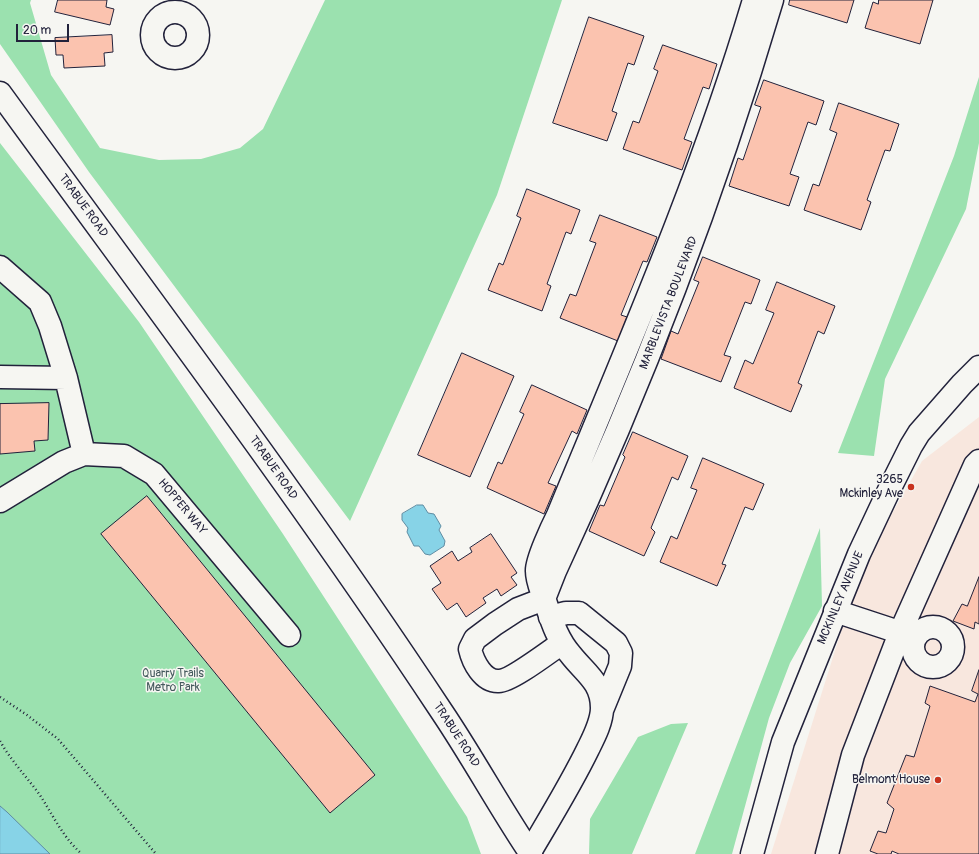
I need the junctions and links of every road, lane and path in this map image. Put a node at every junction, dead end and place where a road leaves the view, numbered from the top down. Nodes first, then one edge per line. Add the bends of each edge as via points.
1 (754, 0) edge
2 (772, 0) edge
3 (753, 36) junction
4 (0, 93) edge
5 (694, 211) junction
6 (0, 267) edge
7 (979, 367) edge
8 (0, 377) edge
9 (66, 378) junction
10 (614, 380) junction
11 (636, 390) junction
12 (84, 454) junction
13 (979, 461) edge
14 (0, 501) edge
15 (551, 529) junction
16 (571, 538) junction
17 (547, 608) junction
18 (835, 611) junction
19 (288, 635) dead end
20 (908, 636) junction
21 (562, 643) junction
22 (0, 697) edge
23 (602, 710) junction
24 (0, 741) edge
25 (530, 853) edge
26 (82, 854) edge
27 (156, 854) edge
28 (752, 854) edge
29 (827, 854) edge

1 - 3 street, MARBLEVISTA BOULEVARD
2 - 3 street, MARBLEVISTA BOULEVARD
3 - 5 street, MARBLEVISTA BOULEVARD
4 - 25 street, TRABUE ROAD via 189,350 340,563 442,712
5 - 10 street, MARBLEVISTA BOULEVARD
5 - 11 street, MARBLEVISTA BOULEVARD
6 - 9 street via 40,302
7 - 18 street, MCKINLEY AVENUE via 919,433 911,446 859,554
8 - 9 street
9 - 12 street
10 - 11 street
10 - 15 street, MARBLEVISTA BOULEVARD
11 - 16 street, MARBLEVISTA BOULEVARD
12 - 14 street, HOPPER WAY via 64,462
12 - 19 street, HOPPER WAY via 124,456 154,474
13 - 20 street via 975,464
15 - 16 street
15 - 17 street, MARBLEVISTA BOULEVARD via 536,570 538,585
16 - 17 street, MARBLEVISTA BOULEVARD via 555,571
17 - 21 street, MARBLEVISTA BOULEVARD
17 - 21 street via 518,609 495,624 475,639 470,649 472,657 480,671 492,681 500,682
17 - 23 street via 566,613 579,613 616,643 621,653 620,666
18 - 20 street
18 - 28 street, MCKINLEY AVENUE via 783,742
20 - 29 street via 853,755
21 - 23 street, MARBLEVISTA BOULEVARD via 597,686
22 - 27 path via 58,739
23 - 25 street, MARBLEVISTA BOULEVARD via 596,732 578,771
24 - 26 path via 48,808 58,827

